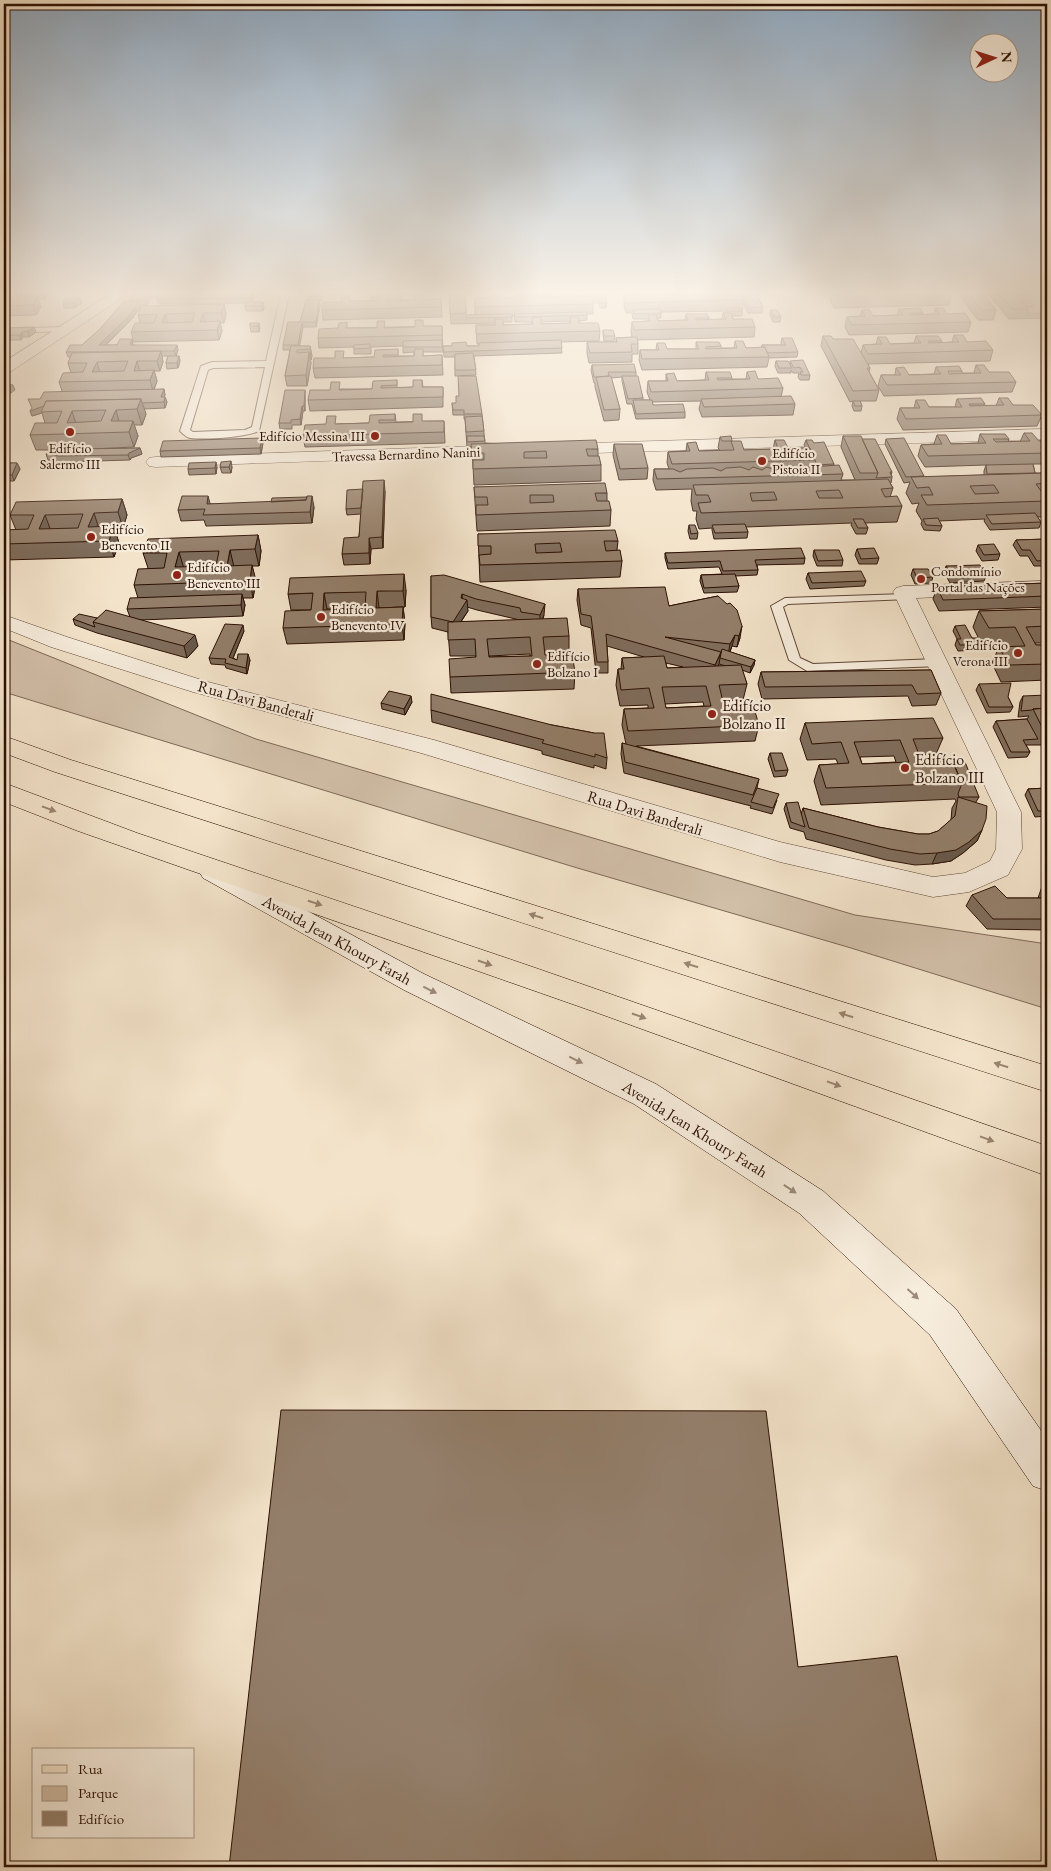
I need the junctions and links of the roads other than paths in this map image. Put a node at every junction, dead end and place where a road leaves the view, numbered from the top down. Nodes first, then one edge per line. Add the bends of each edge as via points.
1 (201, 377) edge
2 (267, 377) edge
3 (1047, 434) edge
4 (548, 449) edge
5 (529, 450) edge
6 (155, 462) dead end
7 (1047, 587) edge
8 (904, 594) junction
9 (4, 621) edge
10 (938, 663) junction
11 (4, 744) edge
12 (4, 792) edge
13 (202, 866) junction
14 (1047, 1079) edge
15 (1047, 1161) edge
16 (1047, 1472) edge

1 - 2 lane via 185,431 191,435 247,433 256,429
3 - 4 street
5 - 6 street, Travessa Bernardino Nanini
7 - 8 street
8 - 10 street, Rua Davi Banderali
8 - 10 lane via 785,601 777,606 796,660 811,668
9 - 10 street, Rua Davi Banderali via 201,687 426,746 780,852 933,887 969,882 999,868 1009,849 1009,812
14 -> 11 main road via 63,766
12 -> 13 main road
13 -> 15 main road via 788,1067
13 -> 16 street, Avenida Jean Khoury Farah via 414,982 645,1094 811,1202 943,1322

